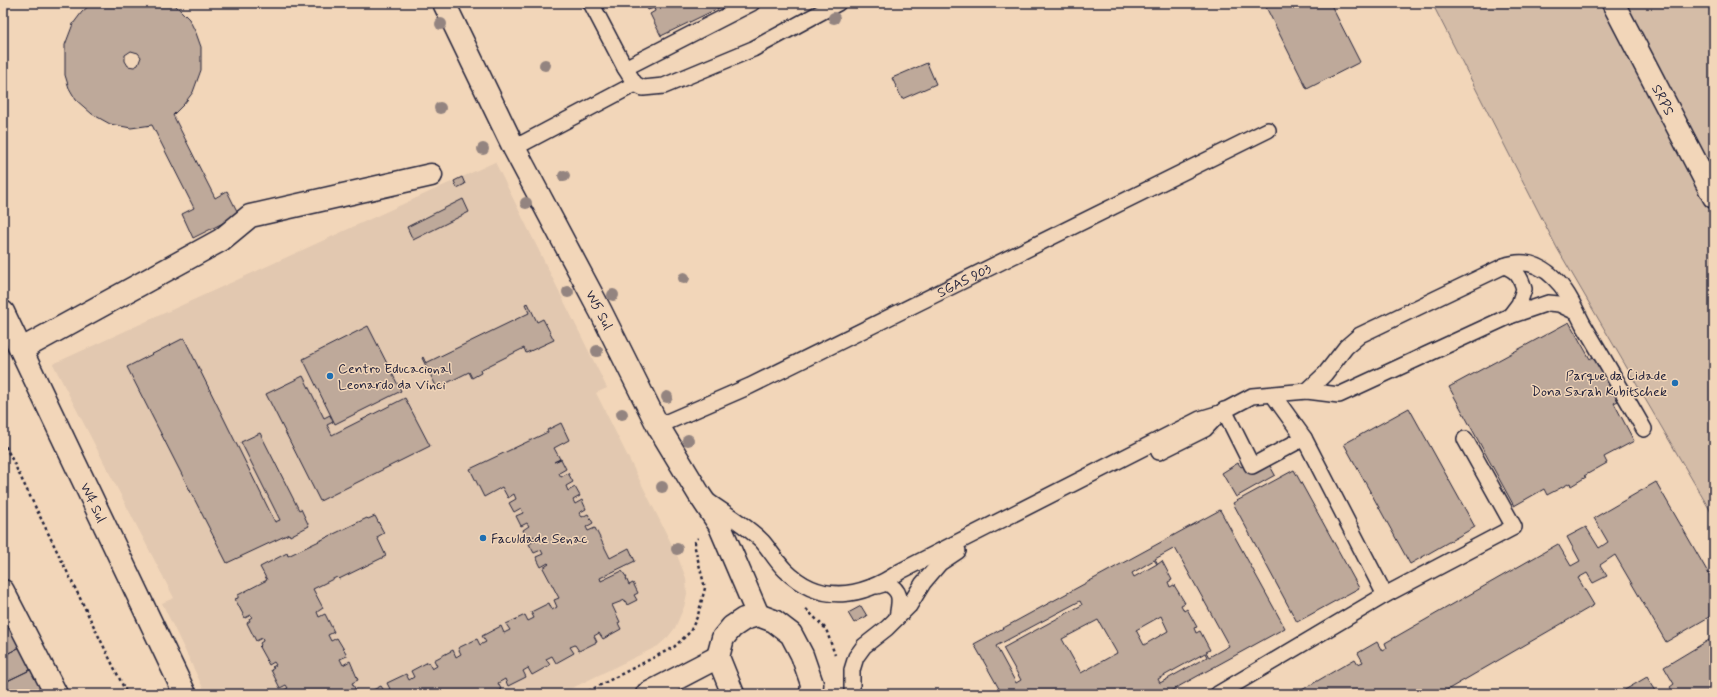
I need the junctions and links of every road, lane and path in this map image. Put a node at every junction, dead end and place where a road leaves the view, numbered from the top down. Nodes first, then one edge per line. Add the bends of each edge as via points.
1 (444, 3) edge
2 (591, 3) edge
3 (752, 3) edge
4 (838, 3) edge
5 (1613, 3) edge
6 (625, 68) junction
7 (635, 84) junction
8 (1268, 130) dead end
9 (514, 148) junction
10 (431, 175) dead end
11 (1714, 197) edge
12 (1504, 266) junction
13 (3, 312) edge
14 (1576, 312) junction
15 (1510, 316) junction
16 (22, 349) junction
17 (1307, 391) junction
18 (1273, 394) junction
19 (1222, 412) junction
20 (658, 426) junction
21 (1644, 429) dead end
22 (1304, 438) junction
23 (1465, 439) dead end
24 (3, 441) edge
25 (699, 494) junction
26 (877, 586) junction
27 (3, 591) edge
28 (1385, 595) junction
29 (758, 615) junction
30 (897, 618) junction
31 (718, 657) junction
32 (56, 694) edge
33 (127, 694) edge
34 (185, 694) edge
35 (647, 694) edge
36 (733, 694) edge
37 (811, 694) edge
38 (852, 694) edge
39 (1218, 694) edge

1 - 9 main road, W5 Sul
2 - 6 lane
3 - 6 lane
4 - 7 lane via 753,49 664,86 643,88
5 - 11 main road, SRPS
6 - 7 lane
7 - 9 lane
8 - 20 lane, SGAS 903 via 750,386
9 - 20 main road, W5 Sul
10 - 16 main road via 250,216 221,240
12 - 14 lane via 1523,263 1541,268 1565,289
12 - 15 lane via 1519,275 1524,289 1519,304
12 - 17 lane via 1360,335
13 - 16 main road, W4 Sul
14 - 15 lane via 1553,303
14 - 21 lane
15 - 17 lane via 1339,395
16 - 34 main road, W4 Sul
17 - 18 lane
18 - 19 lane via 1248,397
18 - 22 lane
19 - 22 lane via 1252,466
19 - 26 lane via 1193,423 901,571
19 - 30 lane via 1205,429 947,558 930,574 915,598
20 - 25 main road, W5 Sul
22 - 28 lane
23 - 28 lane via 1514,527
24 - 33 path
25 - 26 lane via 746,526 784,569 806,587 839,595
25 - 29 main road, W5 Sul via 719,524
26 - 30 lane via 887,583 900,595
27 - 32 main road
28 - 39 lane
29 - 31 main road via 744,619 732,627 723,638
29 - 37 main road via 791,634 802,655 812,684
30 - 38 lane via 864,646 856,657 852,670
31 - 35 main road
31 - 36 main road

